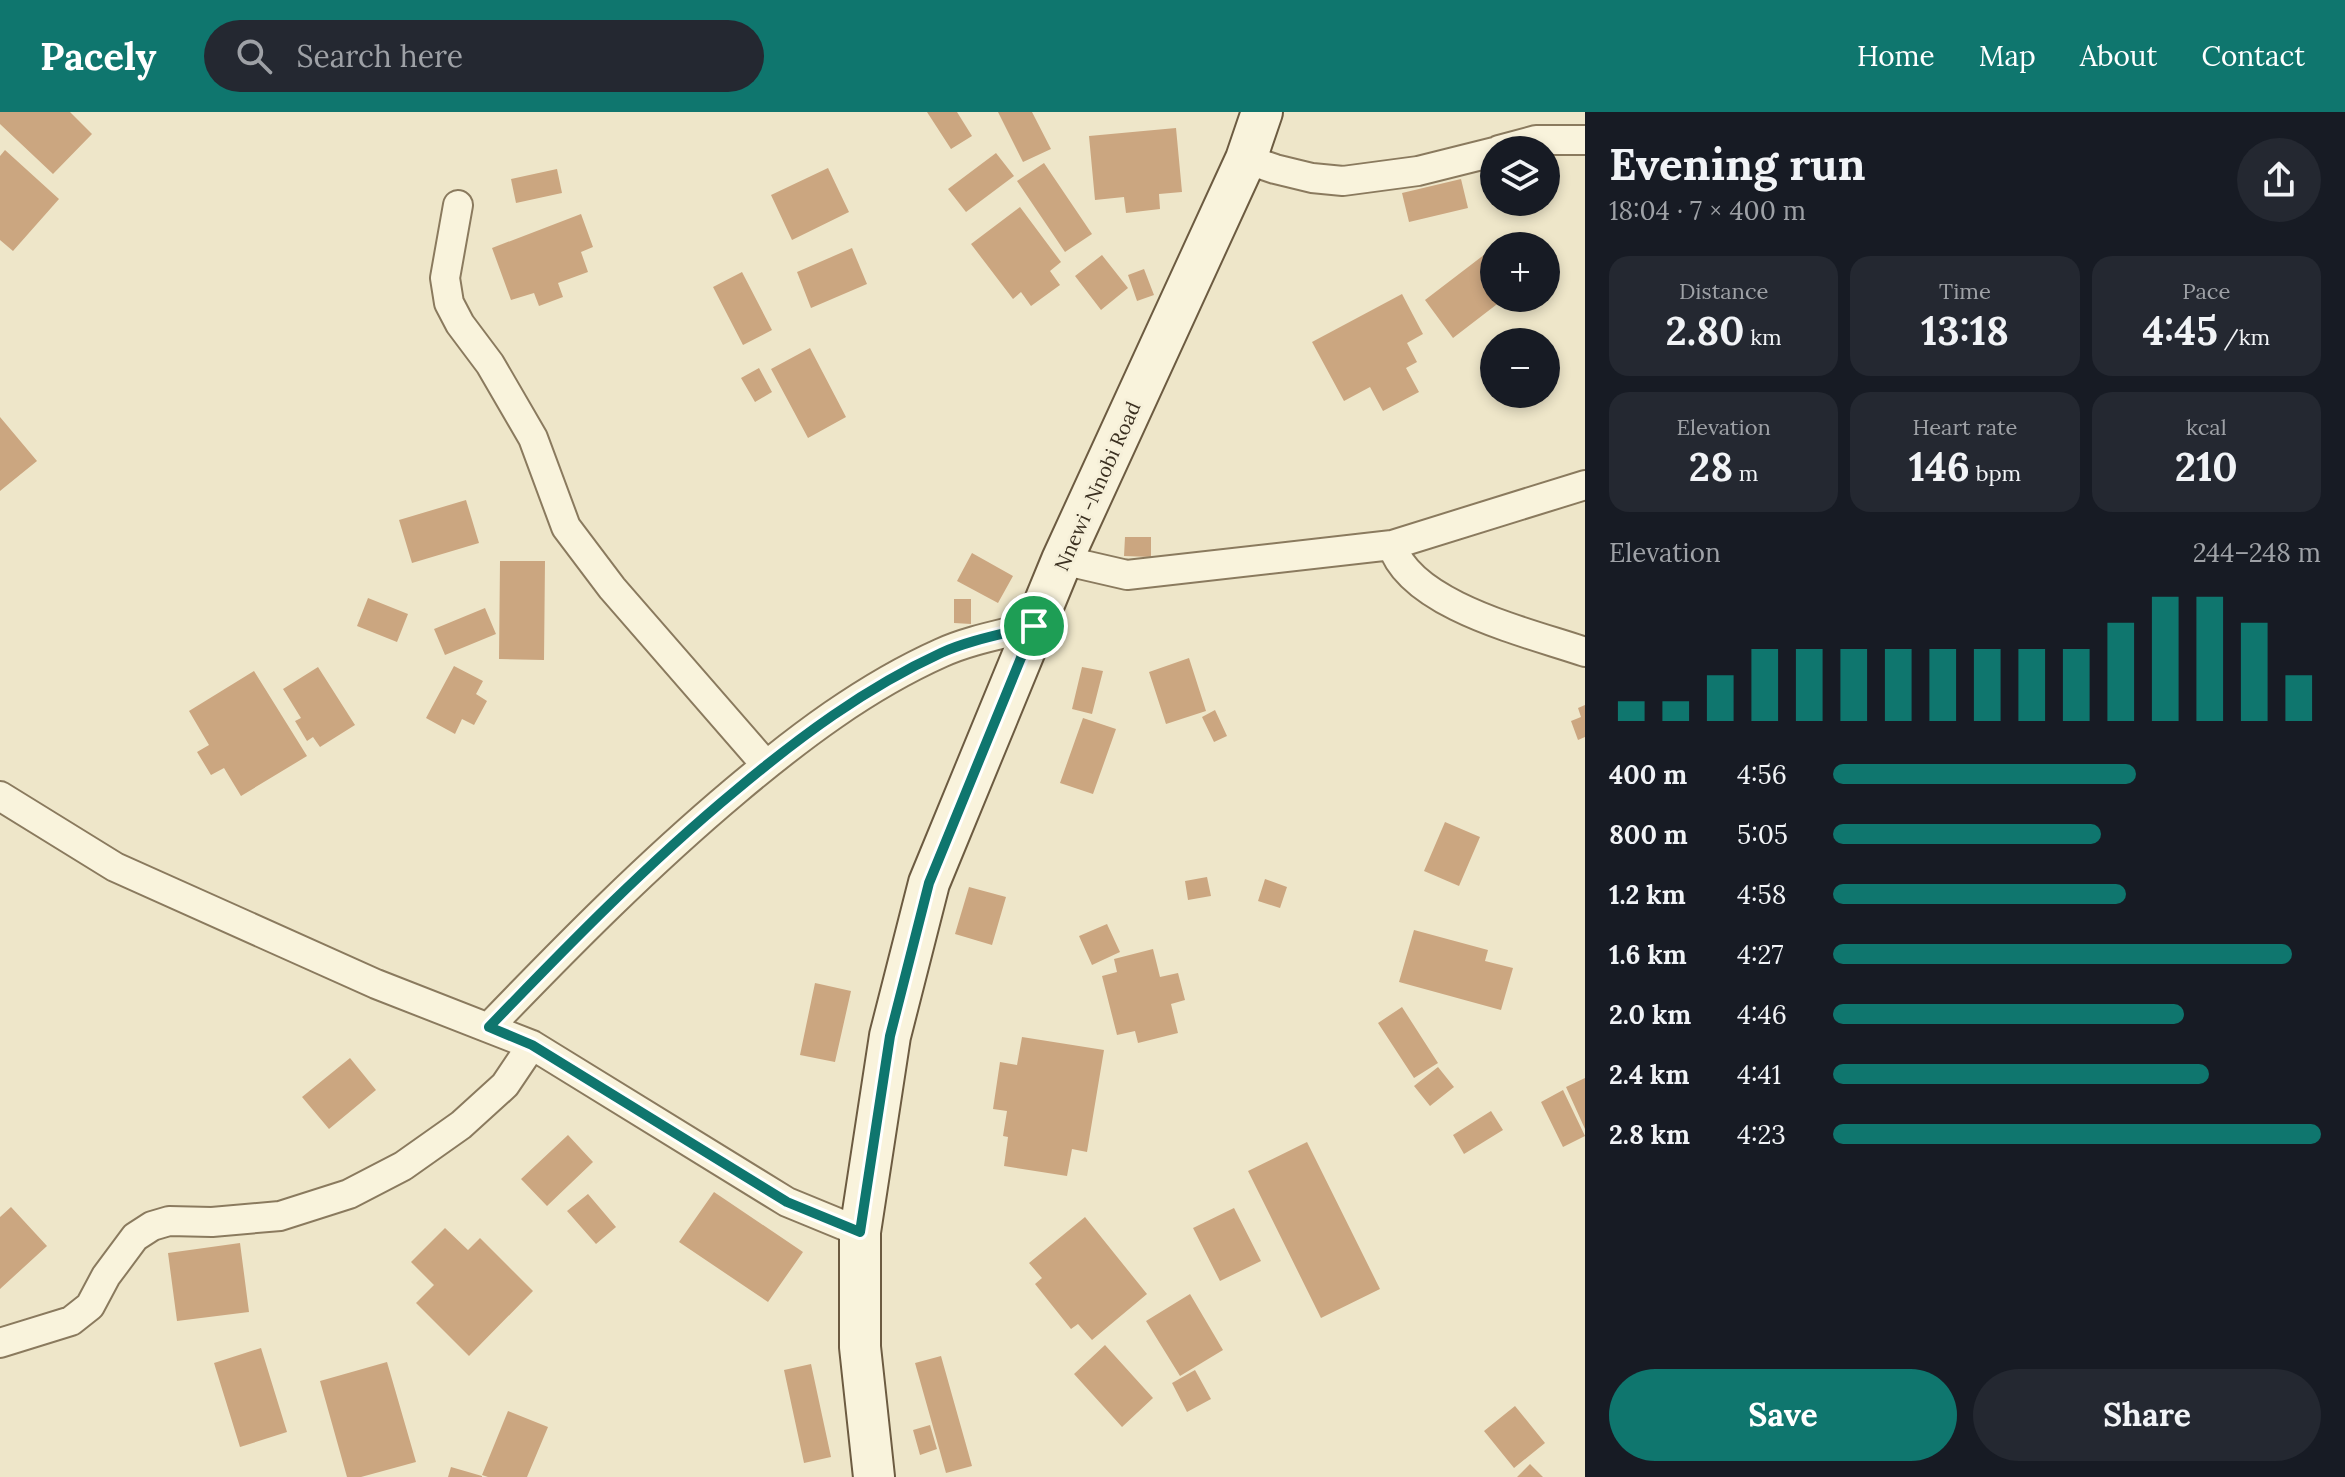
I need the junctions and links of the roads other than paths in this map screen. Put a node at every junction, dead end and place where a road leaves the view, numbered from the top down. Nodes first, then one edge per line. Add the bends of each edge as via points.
1 (1262, 112) edge
2 (1560, 140) edge
3 (1585, 140) edge
4 (1480, 155) edge
5 (1246, 159) junction
6 (458, 205) dead end
7 (1585, 485) edge
8 (1392, 545) junction
9 (1062, 560) junction
10 (1034, 626) junction
11 (1585, 652) edge
12 (766, 765) junction
13 (0, 796) edge
14 (489, 1027) junction
15 (532, 1045) junction
16 (860, 1232) junction
17 (0, 1343) edge
18 (874, 1477) edge

1 - 5 main road, Nnewi -Nnobi Road
2 - 3 street
4 - 5 street via 1418,171 1343,181
5 - 9 main road, Nnewi -Nnobi Road
6 - 12 street via 445,278 449,303 533,438 566,527 612,588
7 - 8 street
8 - 9 street via 1127,575
8 - 11 street via 1396,559 1430,593
9 - 10 main road, Nnewi -Nnobi Road
10 - 12 street via 944,651 834,714
10 - 16 main road, Nnewi -Nnobi Road via 929,883 890,1036
12 - 14 street via 595,917
13 - 14 street via 115,867 376,984
14 - 15 street
15 - 16 street via 787,1202
15 - 17 street via 505,1085 403,1166 349,1194 280,1216 152,1226 135,1237 90,1306 71,1321
16 - 18 main road, Nnewi -Nnobi Road via 860,1347

